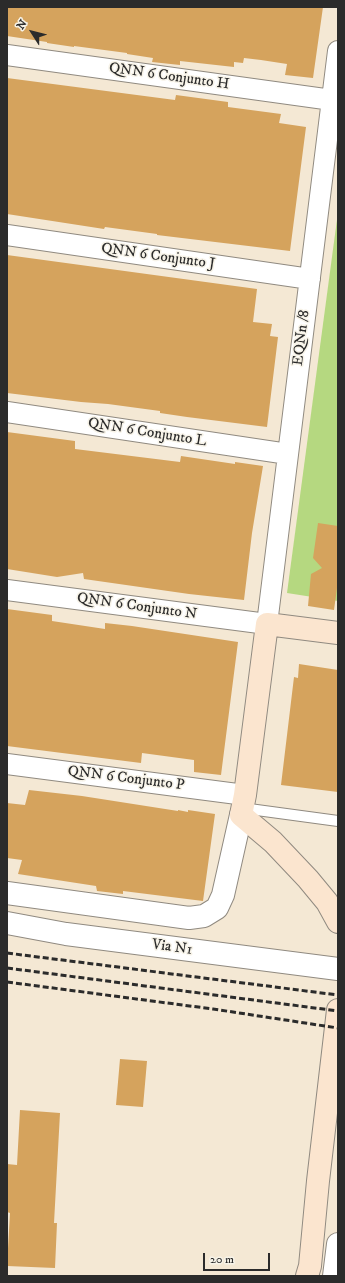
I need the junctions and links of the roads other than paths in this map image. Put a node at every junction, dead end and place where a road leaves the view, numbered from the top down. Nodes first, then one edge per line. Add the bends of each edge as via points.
1 (338, 51) edge
2 (7, 55) edge
3 (332, 100) junction
4 (7, 235) edge
5 (310, 279) junction
6 (7, 412) edge
7 (288, 454) junction
8 (7, 590) edge
9 (267, 624) junction
10 (338, 633) edge
11 (7, 764) edge
12 (243, 806) junction
13 (338, 821) edge
14 (7, 892) edge
15 (338, 922) edge
16 (7, 923) edge
17 (338, 969) edge
18 (338, 1010) edge
19 (338, 1244) edge
20 (307, 1276) edge
21 (334, 1276) edge

1 - 3 street, EQNn /8
2 - 3 street, QNN 6 Conjunto H
3 - 5 street, EQNn /8
4 - 5 street, QNN 6 Conjunto J
5 - 7 street, EQNn /8
6 - 7 street, QNN 6 Conjunto L
7 - 9 street, EQNn /8
8 - 9 street, QNN 6 Conjunto N
9 - 10 main road
9 - 12 main road
11 - 12 street, QNN 6 Conjunto P
12 - 13 lane
12 - 14 street via 223,895 217,908 204,916 190,918
12 - 15 main road via 327,902
16 - 17 street, Via N1 via 74,935
18 - 20 main road
19 - 21 street

